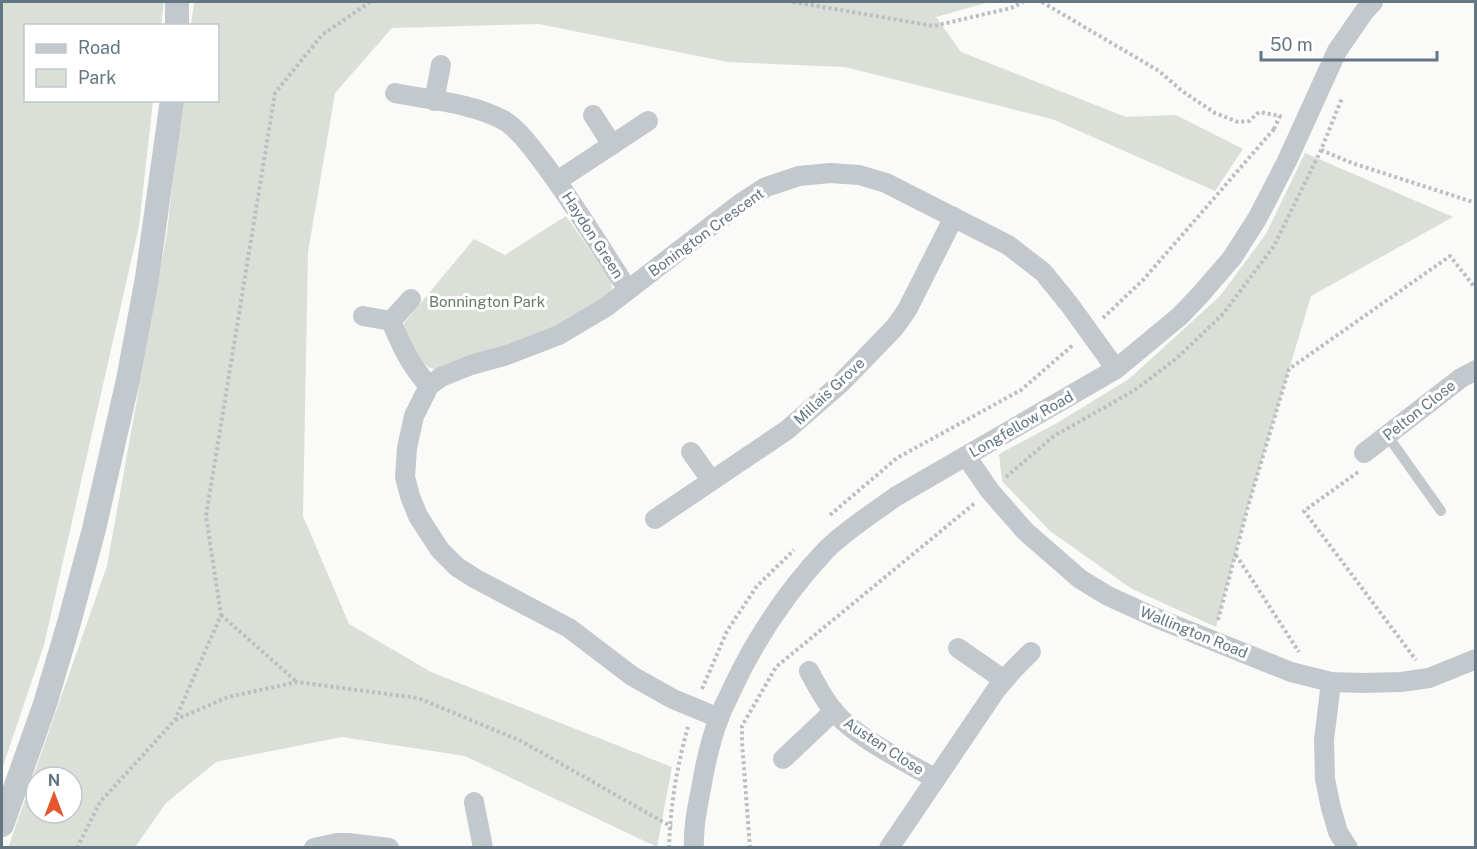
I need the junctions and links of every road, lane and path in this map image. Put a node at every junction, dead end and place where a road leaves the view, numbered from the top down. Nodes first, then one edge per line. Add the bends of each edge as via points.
1 (177, 2) edge
2 (370, 2) edge
3 (793, 2) edge
4 (1023, 2) edge
5 (1042, 2) edge
6 (1373, 2) edge
7 (177, 24) edge
8 (441, 65) dead end
9 (395, 93) dead end
10 (434, 100) junction
11 (172, 102) edge
12 (593, 115) dead end
13 (648, 121) dead end
14 (1297, 139) junction
15 (612, 145) junction
16 (556, 181) junction
17 (1476, 203) edge
18 (954, 217) junction
19 (1476, 289) edge
20 (628, 290) junction
21 (411, 299) dead end
22 (363, 316) dead end
23 (391, 321) junction
24 (1116, 369) junction
25 (1476, 370) edge
26 (429, 386) junction
27 (1387, 435) junction
28 (691, 453) dead end
29 (1364, 453) joint
30 (966, 456) junction
31 (711, 480) junction
32 (990, 491) junction
33 (1441, 511) dead end
34 (655, 519) dead end
35 (1236, 555) junction
36 (221, 615) junction
37 (1211, 640) junction
38 (958, 648) dead end
39 (1031, 652) dead end
40 (1476, 658) edge
41 (809, 671) dead end
42 (1429, 678) junction
43 (1004, 680) junction
44 (1324, 680) junction
45 (297, 682) junction
46 (834, 711) junction
47 (719, 718) junction
48 (175, 720) junction
49 (783, 759) dead end
50 (936, 779) junction
51 (474, 802) dead end
52 (2, 825) edge
53 (694, 843) edge
54 (479, 847) edge
55 (77, 848) edge
56 (314, 848) edge
57 (389, 848) edge
58 (750, 848) edge
59 (889, 848) edge
60 (1348, 848) edge

1 - 7 street
2 - 36 path via 322,35 275,93 206,516
3 - 4 path via 934,26
5 - 14 path via 1159,72 1215,113 1238,122 1249,121 1259,111 1280,116 1274,129
6 - 14 street, Longfellow Road via 1337,51
8 - 10 street
9 - 10 street, Haydon Green
10 - 16 street, Haydon Green via 474,108 507,123 524,137
11 - 52 street via 147,278 94,529 45,704
12 - 15 street
13 - 15 street, Haydon Green
14 - 17 path via 1352,163
14 - 24 street, Longfellow Road via 1257,219 1232,258 1180,316
15 - 16 street, Haydon Green
16 - 20 street, Haydon Green
18 - 20 street, Bonington Crescent via 868,178 799,176 766,187 741,203
18 - 24 street, Bonington Crescent via 1008,244 1043,272
18 - 31 street, Millais Grove via 895,327 841,383 787,430
19 - 35 path via 1450,255 1289,369
20 - 26 street, Bonington Crescent via 559,335 471,365
21 - 23 street
22 - 23 street
23 - 26 street via 411,363
24 - 30 street, Longfellow Road
25 - 27 street, Pelton Close
26 - 47 street via 414,416 405,477 418,516 440,550 476,579 569,628 632,676
27 - 29 street, Pelton Close
27 - 33 lane
28 - 31 street
29 - 42 path via 1362,469 1304,511
30 - 32 street, Wallington Road
30 - 47 street, Longfellow Road via 895,497 827,549 767,624
31 - 34 street, Millais Grove
32 - 37 street, Wallington Road via 1025,531 1080,579 1127,605
32 - 58 path via 776,667 742,726
35 - 37 path
35 - 44 path
36 - 45 path
36 - 48 path
37 - 44 street, Wallington Road via 1291,672
38 - 43 street
39 - 43 street, Austen Close
40 - 42 street, Wallington Road
41 - 46 street, Austen Close
42 - 44 street, Wallington Road via 1363,683
43 - 50 street, Austen Close
44 - 60 street via 1325,779 1338,832
45 - 48 path via 228,697
45 - 53 path via 418,698 521,741
46 - 49 street, Austen Close
46 - 50 street, Austen Close via 856,732
47 - 53 street, Longfellow Road via 706,761
48 - 55 path via 100,802
50 - 59 street, Austen Close
51 - 54 street
56 - 57 street via 337,843

